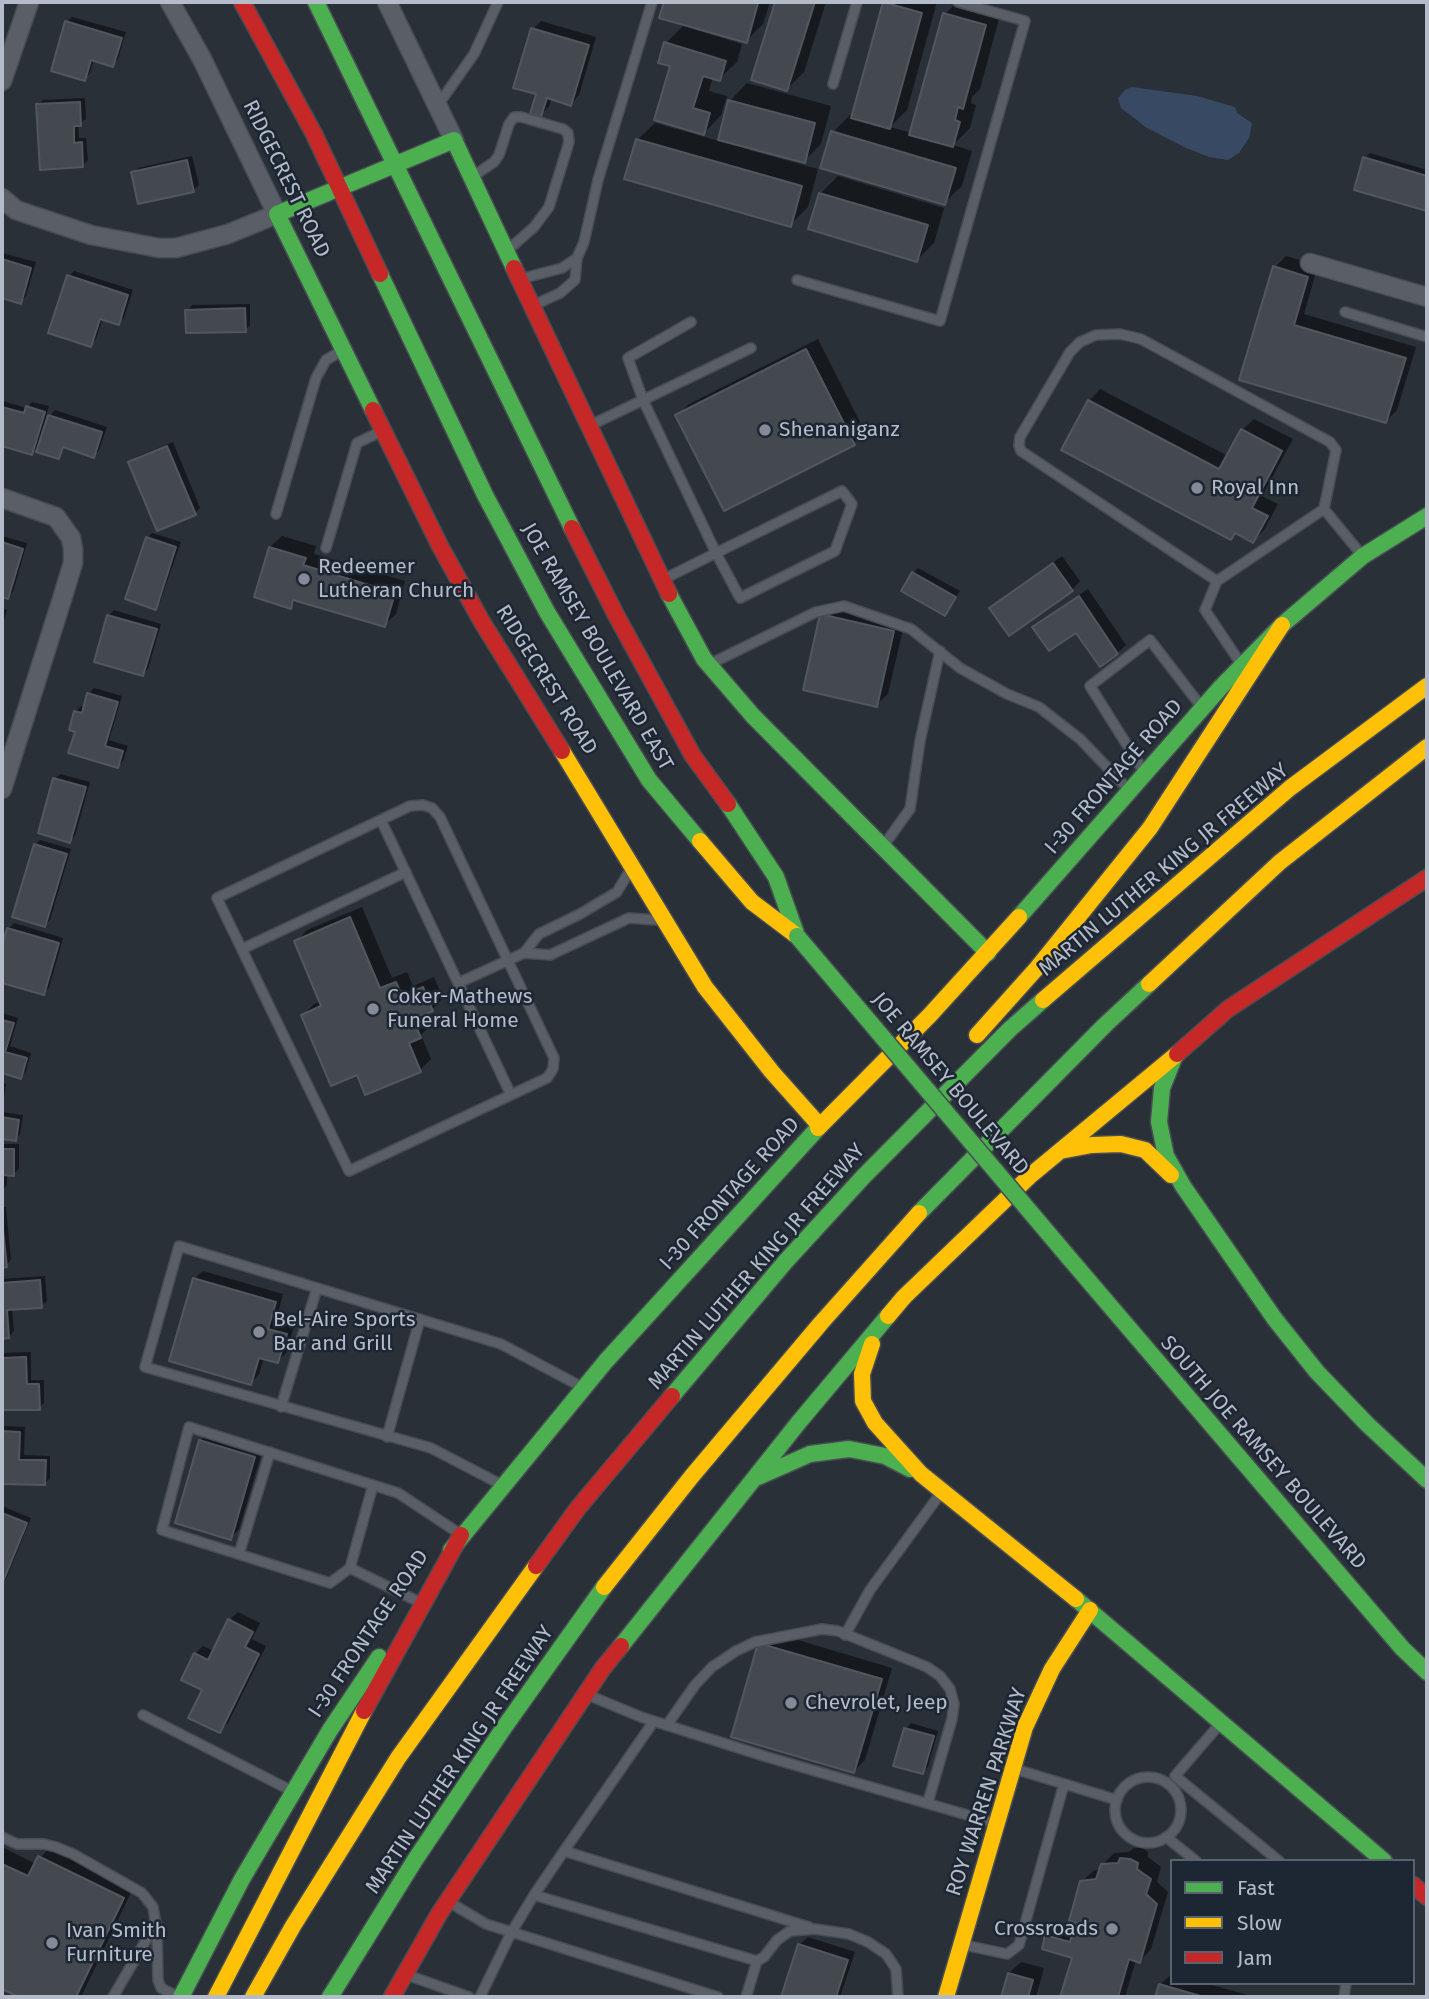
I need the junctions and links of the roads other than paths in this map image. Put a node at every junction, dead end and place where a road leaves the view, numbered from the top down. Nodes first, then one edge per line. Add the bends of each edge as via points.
1 (29, 2) edge
2 (170, 2) edge
3 (242, 2) edge
4 (316, 2) edge
5 (387, 2) edge
6 (498, 2) edge
7 (652, 2) edge
8 (857, 2) edge
9 (958, 2) edge
10 (2, 81) edge
11 (833, 84) dead end
12 (438, 105) junction
13 (454, 140) junction
14 (395, 165) junction
15 (472, 177) junction
16 (340, 188) junction
17 (2, 198) edge
18 (278, 214) junction
19 (507, 251) junction
20 (577, 258) junction
21 (1310, 263) dead end
22 (520, 279) junction
23 (797, 280) dead end
24 (1427, 298) edge
25 (533, 306) junction
26 (1345, 312) dead end
27 (691, 322) dead end
28 (1427, 337) edge
29 (751, 348) dead end
30 (344, 350) junction
31 (643, 400) junction
32 (589, 426) junction
33 (384, 431) junction
34 (2, 498) edge
35 (1324, 509) junction
36 (276, 514) dead end
37 (1427, 516) edge
38 (326, 548) dead end
39 (716, 553) junction
40 (1363, 556) junction
41 (662, 580) junction
42 (1217, 581) junction
43 (1282, 625) junction
44 (940, 651) junction
45 (708, 664) junction
46 (1242, 665) junction
47 (1427, 686) edge
48 (1202, 708) junction
49 (1216, 726) junction
50 (1427, 747) edge
51 (1144, 774) junction
52 (2, 789) edge
53 (1130, 791) junction
54 (381, 820) junction
55 (883, 846) junction
56 (632, 867) junction
57 (406, 873) junction
58 (1425, 885) edge
59 (664, 922) junction
60 (797, 936) junction
61 (242, 949) junction
62 (524, 953) junction
63 (988, 953) junction
64 (508, 960) junction
65 (458, 983) junction
66 (966, 1047) dead end
67 (1175, 1056) junction
68 (939, 1076) dead end
69 (511, 1095) junction
70 (820, 1126) junction
71 (1060, 1151) junction
72 (864, 1176) junction
73 (1183, 1186) junction
74 (1070, 1259) joint
75 (317, 1288) junction
76 (420, 1320) junction
77 (876, 1332) junction
78 (583, 1388) junction
79 (281, 1407) junction
80 (387, 1437) junction
81 (270, 1452) junction
82 (921, 1474) junction
83 (756, 1479) junction
84 (1427, 1480) edge
85 (373, 1485) junction
86 (503, 1485) junction
87 (942, 1491) junction
88 (461, 1535) junction
89 (239, 1554) junction
90 (350, 1568) junction
91 (417, 1601) junction
92 (1090, 1610) junction
93 (845, 1635) junction
94 (1427, 1672) edge
95 (587, 1694) junction
96 (143, 1715) dead end
97 (654, 1721) junction
98 (1222, 1722) junction
99 (667, 1725) junction
100 (1012, 1768) junction
101 (1172, 1780) junction
102 (1065, 1784) junction
103 (293, 1792) junction
104 (1117, 1800) junction
105 (928, 1802) junction
106 (996, 1823) junction
107 (2, 1837) edge
108 (1167, 1837) junction
109 (564, 1851) junction
110 (1194, 1859) edge
111 (1276, 1859) edge
112 (1382, 1859) edge
113 (534, 1895) junction
114 (447, 1901) junction
115 (156, 1923) junction
116 (815, 1929) junction
117 (511, 1933) junction
118 (961, 1944) junction
119 (757, 1961) junction
120 (405, 1974) junction
121 (113, 1997) edge
122 (180, 1997) edge
123 (216, 1997) edge
124 (253, 1997) edge
125 (330, 1997) edge
126 (393, 1997) edge
127 (467, 1997) edge
128 (480, 1997) edge
129 (718, 1997) edge
130 (746, 1997) edge
131 (898, 1997) edge
132 (946, 1997) edge

1 - 10 street
2 - 18 street, RIDGECREST ROAD
3 - 16 main road, JOE RAMSEY BOULEVARD EAST
4 - 14 main road, JOE RAMSEY BOULEVARD EAST
5 - 12 street
6 - 12 lane via 474,54
7 - 20 lane
8 - 11 lane
9 - 23 lane via 1025,21 940,321
12 - 13 street
13 - 14 main road
13 - 15 main road
14 - 16 main road
14 - 60 main road, JOE RAMSEY BOULEVARD EAST via 616,615 693,756 776,877
15 - 19 main road
15 - 19 lane via 499,155 514,117 568,133 549,207
16 - 18 main road
16 - 60 main road, JOE RAMSEY BOULEVARD EAST via 485,495 547,612 649,780 752,902
17 - 18 street via 16,210 91,235 159,248 228,234
18 - 30 main road, RIDGECREST ROAD
19 - 22 main road
20 - 22 lane via 562,268
20 - 25 lane via 575,280
21 - 24 street
22 - 25 main road
25 - 32 main road
26 - 28 lane
27 - 31 lane via 628,358
29 - 31 lane
30 - 33 main road, RIDGECREST ROAD
30 - 36 lane via 326,360 316,378
31 - 32 lane
31 - 39 lane
32 - 41 main road
33 - 38 lane via 357,443
33 - 56 main road, RIDGECREST ROAD via 482,622
34 - 52 street via 56,517 74,549
35 - 40 lane
35 - 42 lane
35 - 42 lane via 1336,450 1330,442 1140,339 1096,335 1080,342 1018,445
37 - 40 main road, I-30 FRONTAGE ROAD
39 - 39 lane via 842,491 852,504 835,551 740,598
39 - 41 lane
40 - 43 main road, I-30 FRONTAGE ROAD
41 - 45 main road
42 - 46 lane via 1205,610
43 - 46 main road, I-30 FRONTAGE ROAD
43 - 49 main road
44 - 45 lane via 911,629 844,606 816,611
44 - 53 lane via 995,688 1040,707 1080,739
44 - 55 lane via 910,809
45 - 55 main road via 753,716
46 - 48 main road, I-30 FRONTAGE ROAD
47 - 72 main road, MARTIN LUTHER KING JR FREEWAY via 1290,788 1157,900 1010,1029
48 - 49 lane
48 - 51 main road, I-30 FRONTAGE ROAD
48 - 51 lane via 1150,640 1090,686
49 - 66 main road via 1150,828 1037,968
50 - 125 main road, MARTIN LUTHER KING JR FREEWAY via 1280,862 1105,1025 913,1219 821,1322 692,1476 590,1608 415,1860
51 - 53 main road, I-30 FRONTAGE ROAD
53 - 63 main road, I-30 FRONTAGE ROAD
54 - 57 lane
54 - 61 lane via 216,898
54 - 64 lane via 410,806 432,808
55 - 63 main road
56 - 59 main road, RIDGECREST ROAD
56 - 62 lane via 617,892 539,934
57 - 61 lane
57 - 65 lane
58 - 67 main road via 1228,1009
59 - 62 lane via 629,918 550,955
59 - 70 main road, RIDGECREST ROAD via 705,988
60 - 74 main road, JOE RAMSEY BOULEVARD, bridge
61 - 69 lane via 349,1171
62 - 64 lane
63 - 70 main road, I-30 FRONTAGE ROAD
64 - 65 lane
64 - 69 lane via 554,1058 547,1078
65 - 69 lane
67 - 71 main road
67 - 73 main road via 1162,1088 1159,1122 1166,1156
68 - 72 main road via 894,1126
70 - 78 main road, I-30 FRONTAGE ROAD
71 - 73 main road via 1121,1144 1145,1150
71 - 77 main road via 904,1297
72 - 124 main road, MARTIN LUTHER KING JR FREEWAY via 730,1326 578,1508 398,1758
73 - 84 main road via 1317,1372
74 - 94 main road, SOUTH JOE RAMSEY BOULEVARD
75 - 76 lane
75 - 79 lane
75 - 79 lane via 179,1246 145,1367
76 - 78 lane via 501,1344
76 - 80 lane
77 - 82 main road via 862,1374 863,1401 875,1423
77 - 83 main road
78 - 86 main road, I-30 FRONTAGE ROAD
79 - 80 lane
80 - 86 lane via 431,1448
81 - 85 lane
81 - 89 lane
81 - 89 lane via 189,1427 162,1530
82 - 83 main road via 885,1456 849,1449 810,1454
82 - 87 main road
83 - 95 main road
85 - 88 lane via 398,1493
85 - 90 lane
86 - 88 main road, I-30 FRONTAGE ROAD
87 - 92 main road
87 - 93 lane via 870,1590
88 - 91 main road, I-30 FRONTAGE ROAD
88 - 123 main road
89 - 90 lane via 331,1583
90 - 91 lane
91 - 103 main road, I-30 FRONTAGE ROAD
92 - 98 main road
92 - 100 main road, ROY WARREN PARKWAY via 1038,1697
93 - 99 lane via 822,1629 755,1642 736,1651 695,1685
93 - 105 lane via 927,1667 950,1689 952,1719
95 - 97 lane
95 - 114 main road
96 - 103 lane
97 - 99 lane
97 - 109 lane
98 - 101 lane
98 - 112 main road
99 - 105 lane
100 - 102 lane
100 - 106 main road, ROY WARREN PARKWAY
101 - 104 lane via 1134,1780
101 - 108 lane via 1181,1806 1178,1824
101 - 111 lane
102 - 104 lane
102 - 118 lane via 1019,1945 1007,1954
103 - 122 main road, I-30 FRONTAGE ROAD
104 - 108 lane via 1116,1818 1125,1833 1141,1842
105 - 106 lane
106 - 118 main road, ROY WARREN PARKWAY
107 - 115 lane via 17,1844 56,1847 120,1879 142,1893 153,1907
108 - 110 lane
109 - 113 lane
109 - 116 lane
113 - 117 lane
113 - 119 lane
114 - 117 lane
114 - 120 main road
115 - 121 lane
115 - 122 lane via 158,1980 162,1988
116 - 119 lane via 790,1931
116 - 131 lane via 849,1934 886,1954 896,1969
117 - 128 lane
117 - 129 lane
118 - 132 main road, ROY WARREN PARKWAY
119 - 130 lane
120 - 126 main road
120 - 127 lane

